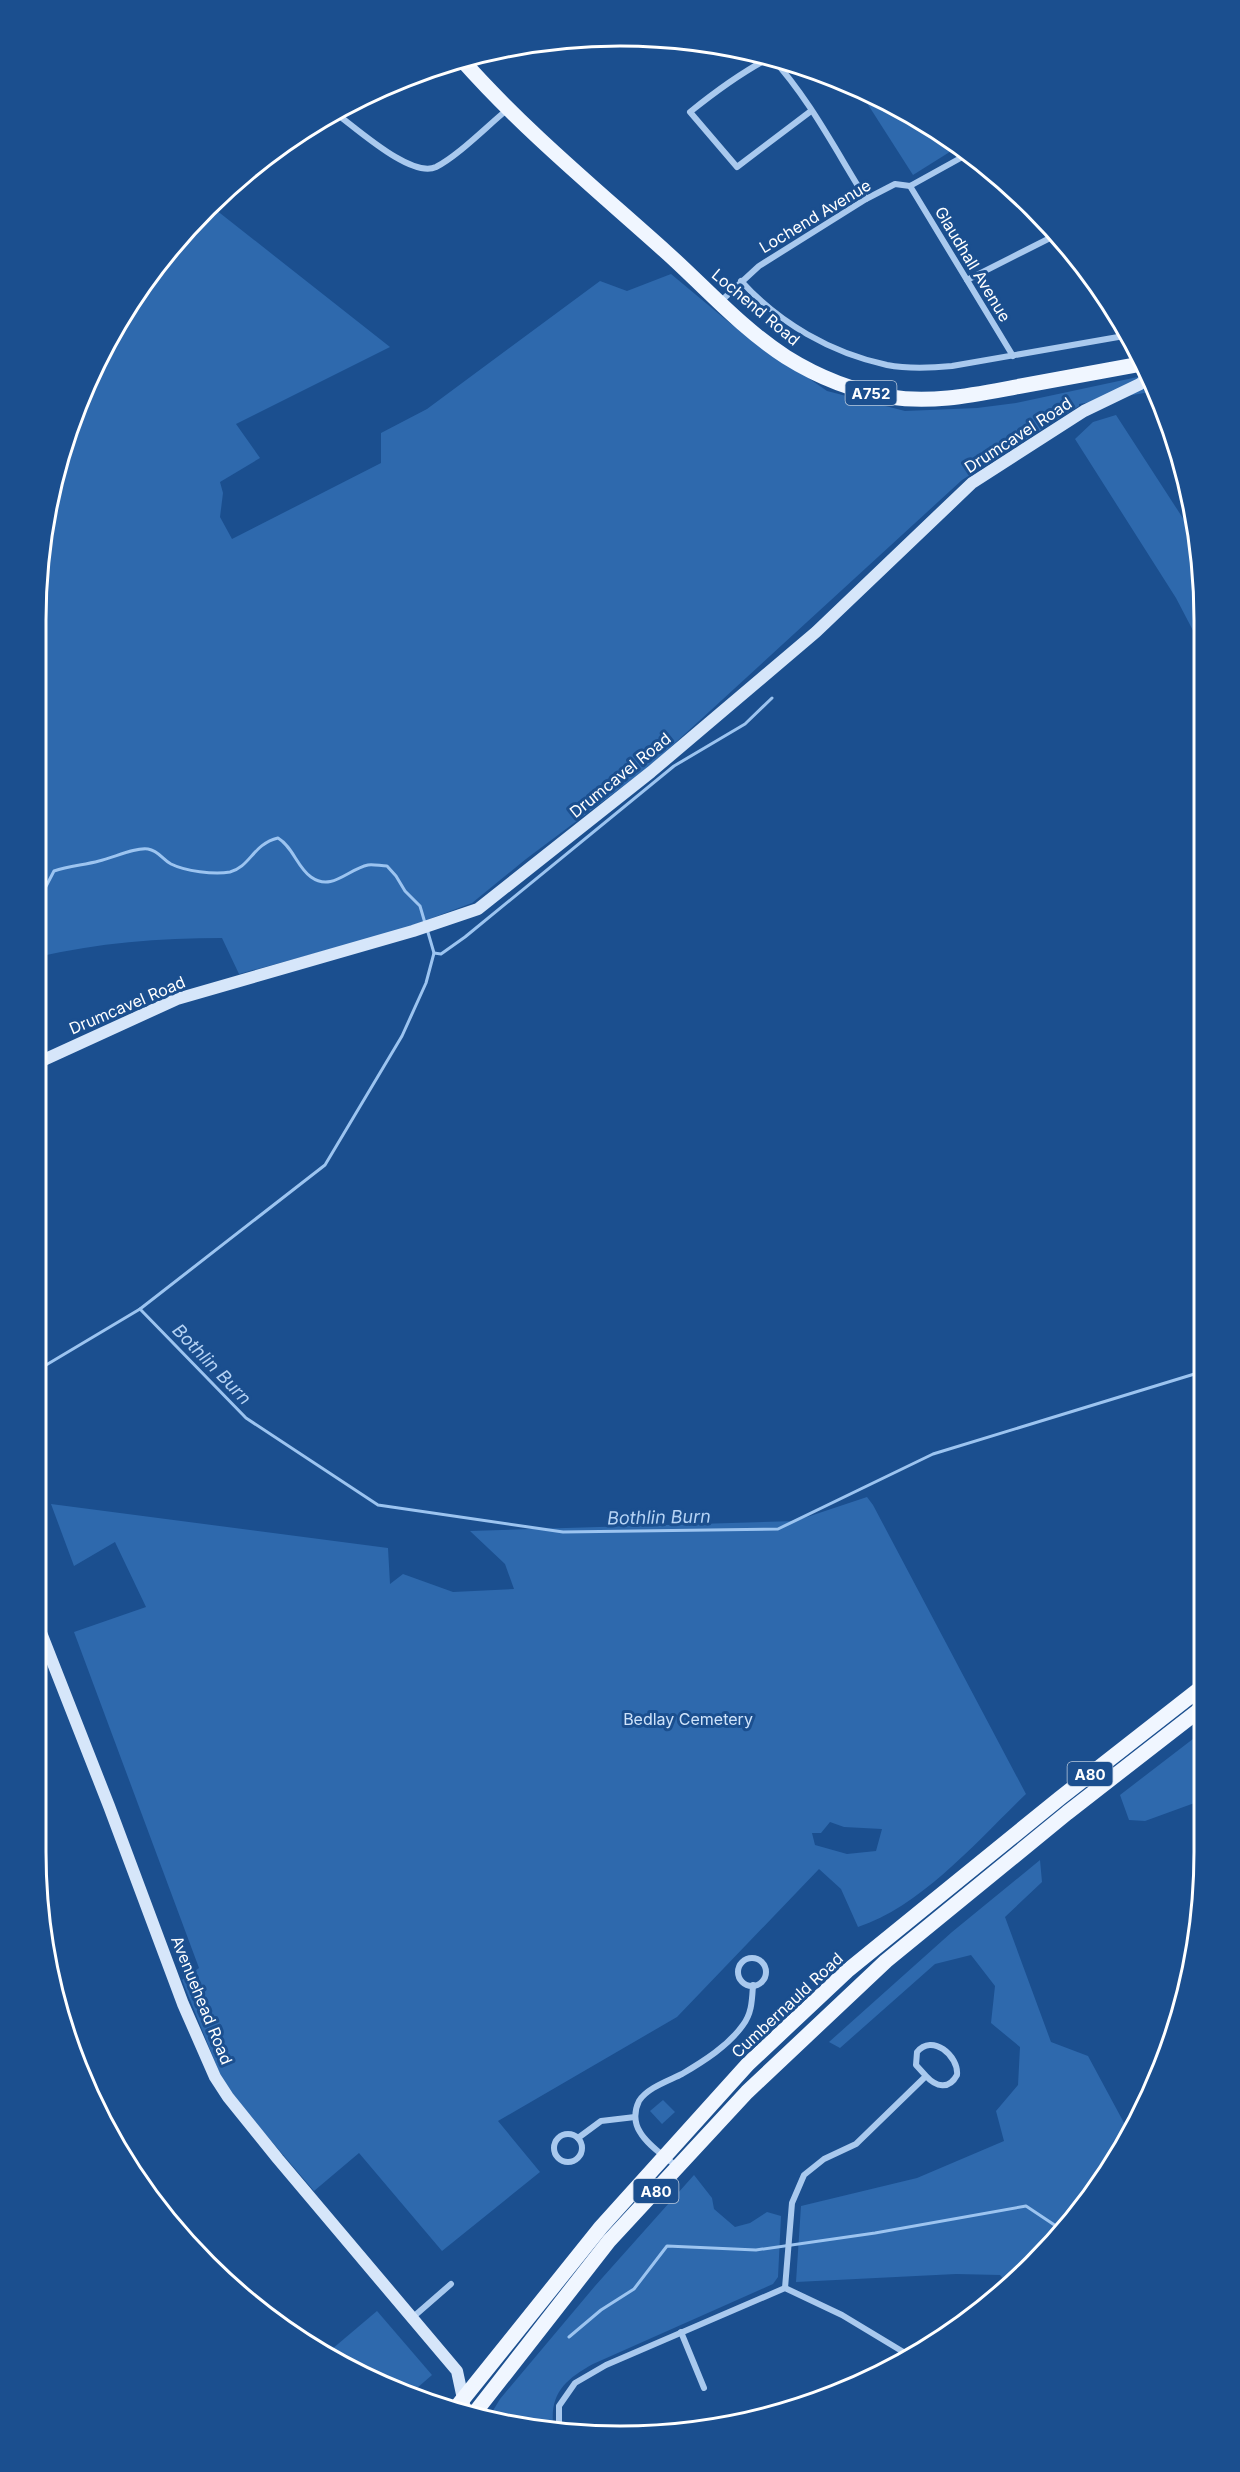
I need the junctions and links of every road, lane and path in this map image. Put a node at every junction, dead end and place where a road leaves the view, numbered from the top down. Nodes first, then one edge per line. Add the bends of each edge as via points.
1 (760, 64) edge
2 (469, 67) edge
3 (784, 71) edge
4 (508, 108) junction
5 (811, 111) junction
6 (342, 118) edge
7 (960, 158) edge
8 (910, 186) junction
9 (866, 199) junction
10 (1048, 239) edge
11 (741, 280) junction
12 (966, 280) junction
13 (720, 302) junction
14 (1119, 337) edge
15 (1013, 356) junction
16 (1134, 365) edge
17 (1142, 383) edge
18 (46, 1059) edge
19 (46, 1645) edge
20 (1194, 1693) edge
21 (1194, 1714) edge
22 (753, 1985) junction
23 (926, 2076) junction
24 (635, 2117) junction
25 (578, 2138) junction
26 (665, 2156) junction
27 (677, 2168) junction
28 (451, 2283) dead end
29 (785, 2288) junction
30 (412, 2318) junction
31 (681, 2332) junction
32 (902, 2351) edge
33 (704, 2388) dead end
34 (460, 2402) edge
35 (464, 2403) edge
36 (479, 2408) edge
37 (559, 2422) edge

1 - 5 street via 690,112 737,168
2 - 4 main road, Lochend Road / A752
3 - 5 street
4 - 6 street via 434,168 418,168 397,158
4 - 13 main road, Lochend Road / A752
5 - 9 street
7 - 8 street, Lochend Avenue
8 - 9 street, Lochend Avenue via 896,184
8 - 12 street, Glaudhall Avenue
9 - 11 street, Lochend Avenue
10 - 12 street
11 - 13 street, Lochend Avenue
11 - 15 street via 785,322 841,351 888,365 926,368
12 - 15 street, Glaudhall Avenue
13 - 16 main road, Lochend Road / A752 via 784,356 820,376 857,390 892,397 961,397
14 - 15 street
17 - 18 street, Drumcavel Road via 1084,411 972,483 826,623 651,772 478,909 177,999
19 - 30 street, Avenuehead Road via 183,2004 215,2077 278,2159
20 - 26 main road, Cumbernauld Road / A80 via 847,1971 748,2064
21 - 27 main road, A80 via 886,1960 747,2092
22 - 22 street via 744,1983 738,1971 741,1963 753,1958 761,1961 766,1973 762,1982
22 - 24 street via 751,2009 735,2034 706,2059 646,2094
23 - 23 street via 915,2057 921,2047 933,2043 955,2062 957,2075 944,2086 935,2085
23 - 29 street via 856,2145 824,2159 796,2187
24 - 25 street via 601,2121
24 - 26 street via 640,2132
25 - 25 street via 582,2152 577,2160 568,2163 558,2159 554,2147 557,2138 566,2134
26 - 27 street
26 - 35 main road, Cumbernauld Road / A80 via 601,2228
27 - 36 main road, A80 via 609,2241
28 - 30 street
29 - 31 street
29 - 32 street via 842,2315
30 - 34 street, Avenuehead Road via 457,2371
31 - 33 street
31 - 37 street via 575,2383 559,2406

